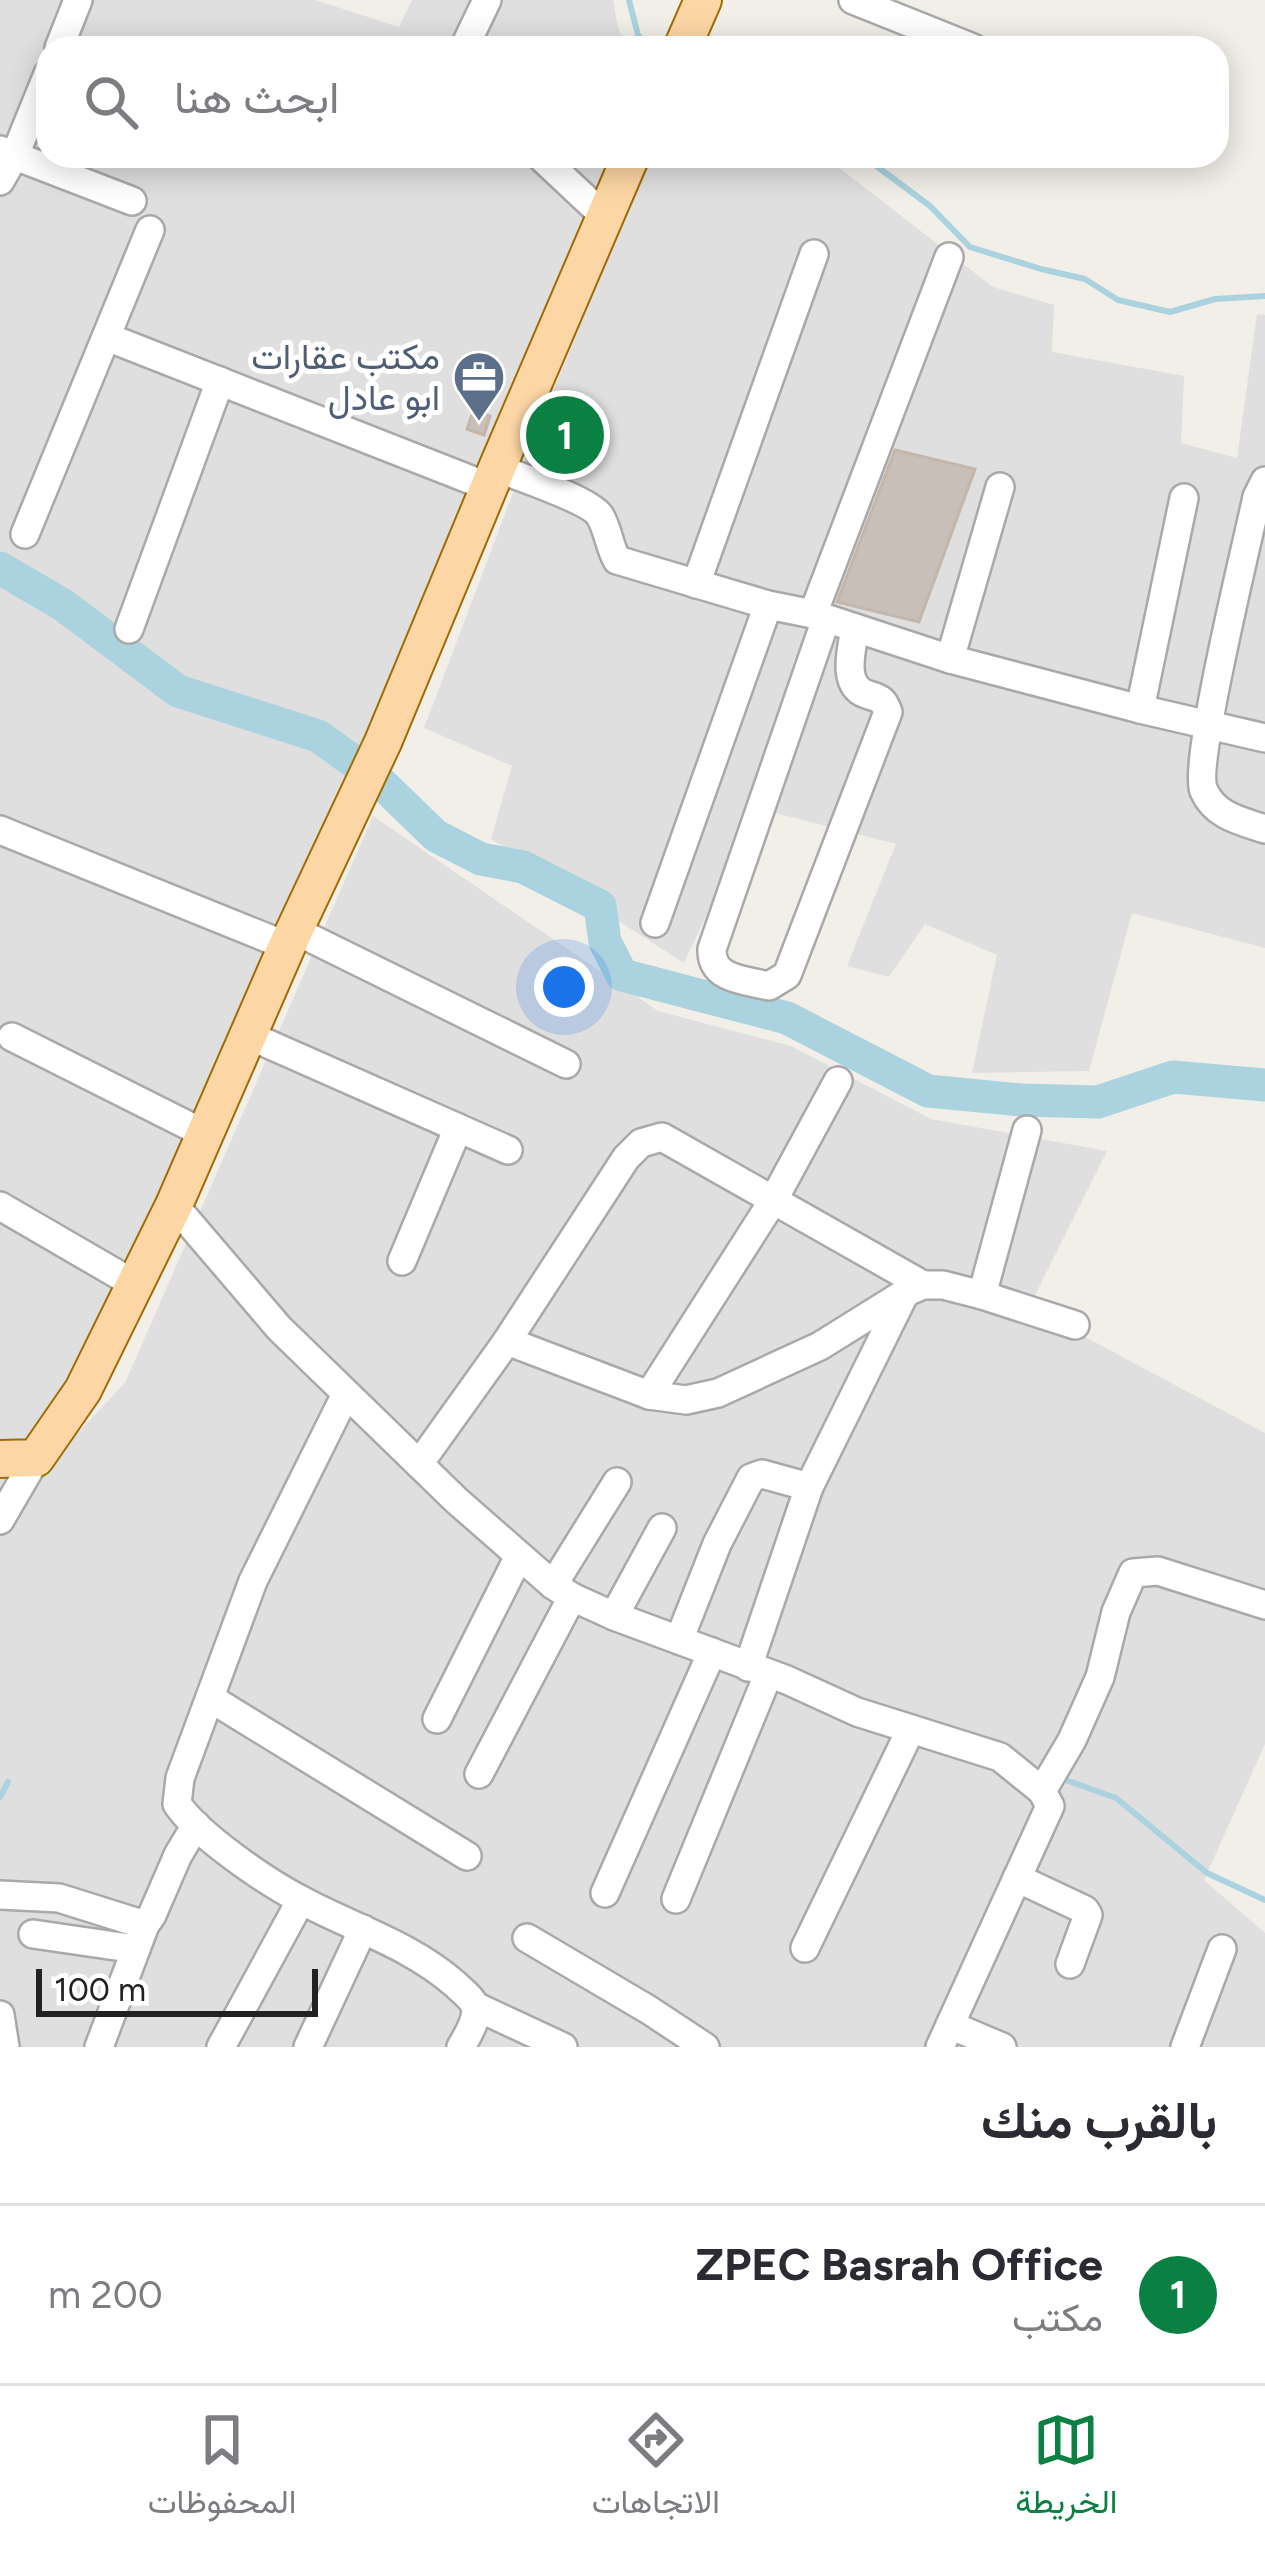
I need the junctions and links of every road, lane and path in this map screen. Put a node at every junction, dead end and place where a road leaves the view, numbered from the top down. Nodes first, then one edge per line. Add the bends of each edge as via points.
1 (78, 0) edge
2 (487, 0) edge
3 (703, 0) edge
4 (853, 0) edge
5 (66, 36) edge
6 (470, 36) edge
7 (687, 36) edge
8 (943, 36) edge
9 (36, 98) edge
10 (8, 153) edge
11 (36, 164) edge
12 (47, 168) edge
13 (552, 168) edge
14 (626, 168) edge
15 (0, 181) edge
16 (132, 201) dead end
17 (604, 216) junction
18 (150, 230) dead end
19 (814, 254) dead end
20 (949, 257) dead end
21 (106, 337) junction
22 (220, 381) junction
23 (493, 477) junction
24 (1265, 481) edge
25 (1000, 487) dead end
26 (1184, 498) dead end
27 (25, 534) dead end
28 (696, 584) junction
29 (768, 605) junction
30 (820, 616) junction
31 (855, 628) junction
32 (128, 629) dead end
33 (950, 658) junction
34 (1140, 709) junction
35 (1208, 725) junction
36 (1265, 738) edge
37 (1265, 829) edge
38 (0, 830) edge
39 (655, 923) dead end
40 (290, 938) junction
41 (248, 1035) junction
42 (12, 1036) dead end
43 (566, 1064) dead end
44 (838, 1081) dead end
45 (458, 1128) junction
46 (1027, 1130) dead end
47 (205, 1134) junction
48 (508, 1150) dead end
49 (774, 1199) junction
50 (174, 1205) junction
51 (0, 1207) edge
52 (402, 1261) dead end
53 (136, 1285) junction
54 (914, 1289) junction
55 (982, 1294) junction
56 (1075, 1325) dead end
57 (507, 1341) junction
58 (346, 1394) junction
59 (649, 1395) junction
60 (18, 1459) edge
61 (418, 1464) junction
62 (616, 1482) dead end
63 (809, 1487) junction
64 (0, 1520) edge
65 (662, 1528) dead end
66 (520, 1556) junction
67 (562, 1591) junction
68 (1265, 1605) edge
69 (614, 1616) junction
70 (679, 1640) junction
71 (712, 1652) junction
72 (758, 1671) junction
73 (210, 1699) junction
74 (437, 1719) dead end
75 (911, 1729) junction
76 (479, 1774) dead end
77 (1042, 1791) junction
78 (196, 1825) junction
79 (466, 1856) dead end
80 (1017, 1878) junction
81 (605, 1893) dead end
82 (0, 1895) edge
83 (676, 1899) dead end
84 (302, 1900) junction
85 (363, 1929) junction
86 (33, 1934) dead end
87 (141, 1937) junction
88 (527, 1938) dead end
89 (805, 1948) dead end
90 (1222, 1949) dead end
91 (1070, 1964) dead end
92 (475, 2006) junction
93 (0, 2015) edge
94 (945, 2036) edge
95 (5, 2047) edge
96 (99, 2047) edge
97 (221, 2047) edge
98 (308, 2047) edge
99 (461, 2047) edge
100 (563, 2047) edge
101 (705, 2047) edge
102 (1002, 2047) edge
103 (1185, 2047) edge

1 - 5 street
2 - 6 street
3 - 7 main road
4 - 8 street
9 - 10 street
10 - 11 street
10 - 15 street
12 - 16 street
13 - 17 street
14 - 17 main road
17 - 23 main road
18 - 21 street
19 - 28 street
20 - 30 street
21 - 22 street
21 - 27 street
22 - 23 street
22 - 32 street
23 - 28 street via 584,503 600,514 617,560
23 - 40 main road via 383,742
24 - 35 street
25 - 33 street
26 - 34 street
28 - 29 street
29 - 30 street
29 - 39 street
30 - 31 street
30 - 31 street via 712,949 726,975 769,986 787,975 888,712 852,679
31 - 33 street
33 - 34 street
34 - 35 street
35 - 36 street
35 - 37 street via 1200,784 1208,799 1221,813
38 - 40 street
40 - 41 main road
40 - 43 street
41 - 45 street
41 - 47 main road
42 - 47 street
44 - 49 street
45 - 48 street
45 - 52 street
46 - 55 street
47 - 50 main road
49 - 54 street
49 - 57 street via 662,1137 641,1144
49 - 59 street
50 - 53 main road
50 - 58 street
51 - 53 street
53 - 60 main road via 83,1390
54 - 55 street via 944,1285
54 - 59 street via 820,1346 718,1393 686,1400
54 - 63 street
55 - 56 street
57 - 59 street
57 - 61 street
58 - 61 street
58 - 73 street via 253,1581
60 - 64 street
61 - 66 street
62 - 67 street
63 - 70 street via 751,1478
63 - 72 street
65 - 69 street
66 - 67 street
66 - 74 street
67 - 69 street
67 - 76 street
68 - 77 street via 1158,1570 1132,1573 1100,1678
69 - 70 street
70 - 71 street
71 - 72 street
71 - 81 street
72 - 75 street
72 - 83 street
73 - 78 street via 177,1793
73 - 79 street
75 - 77 street via 1000,1757
75 - 89 street
77 - 80 street via 1050,1805
78 - 84 street
78 - 87 street
80 - 91 street via 1088,1915
80 - 94 street
82 - 87 street via 59,1898
84 - 85 street
84 - 97 street
85 - 92 street via 430,1963
85 - 98 street
86 - 87 street
87 - 96 street
88 - 101 street
90 - 103 street
92 - 99 street
92 - 100 street
93 - 95 street
94 - 102 street

